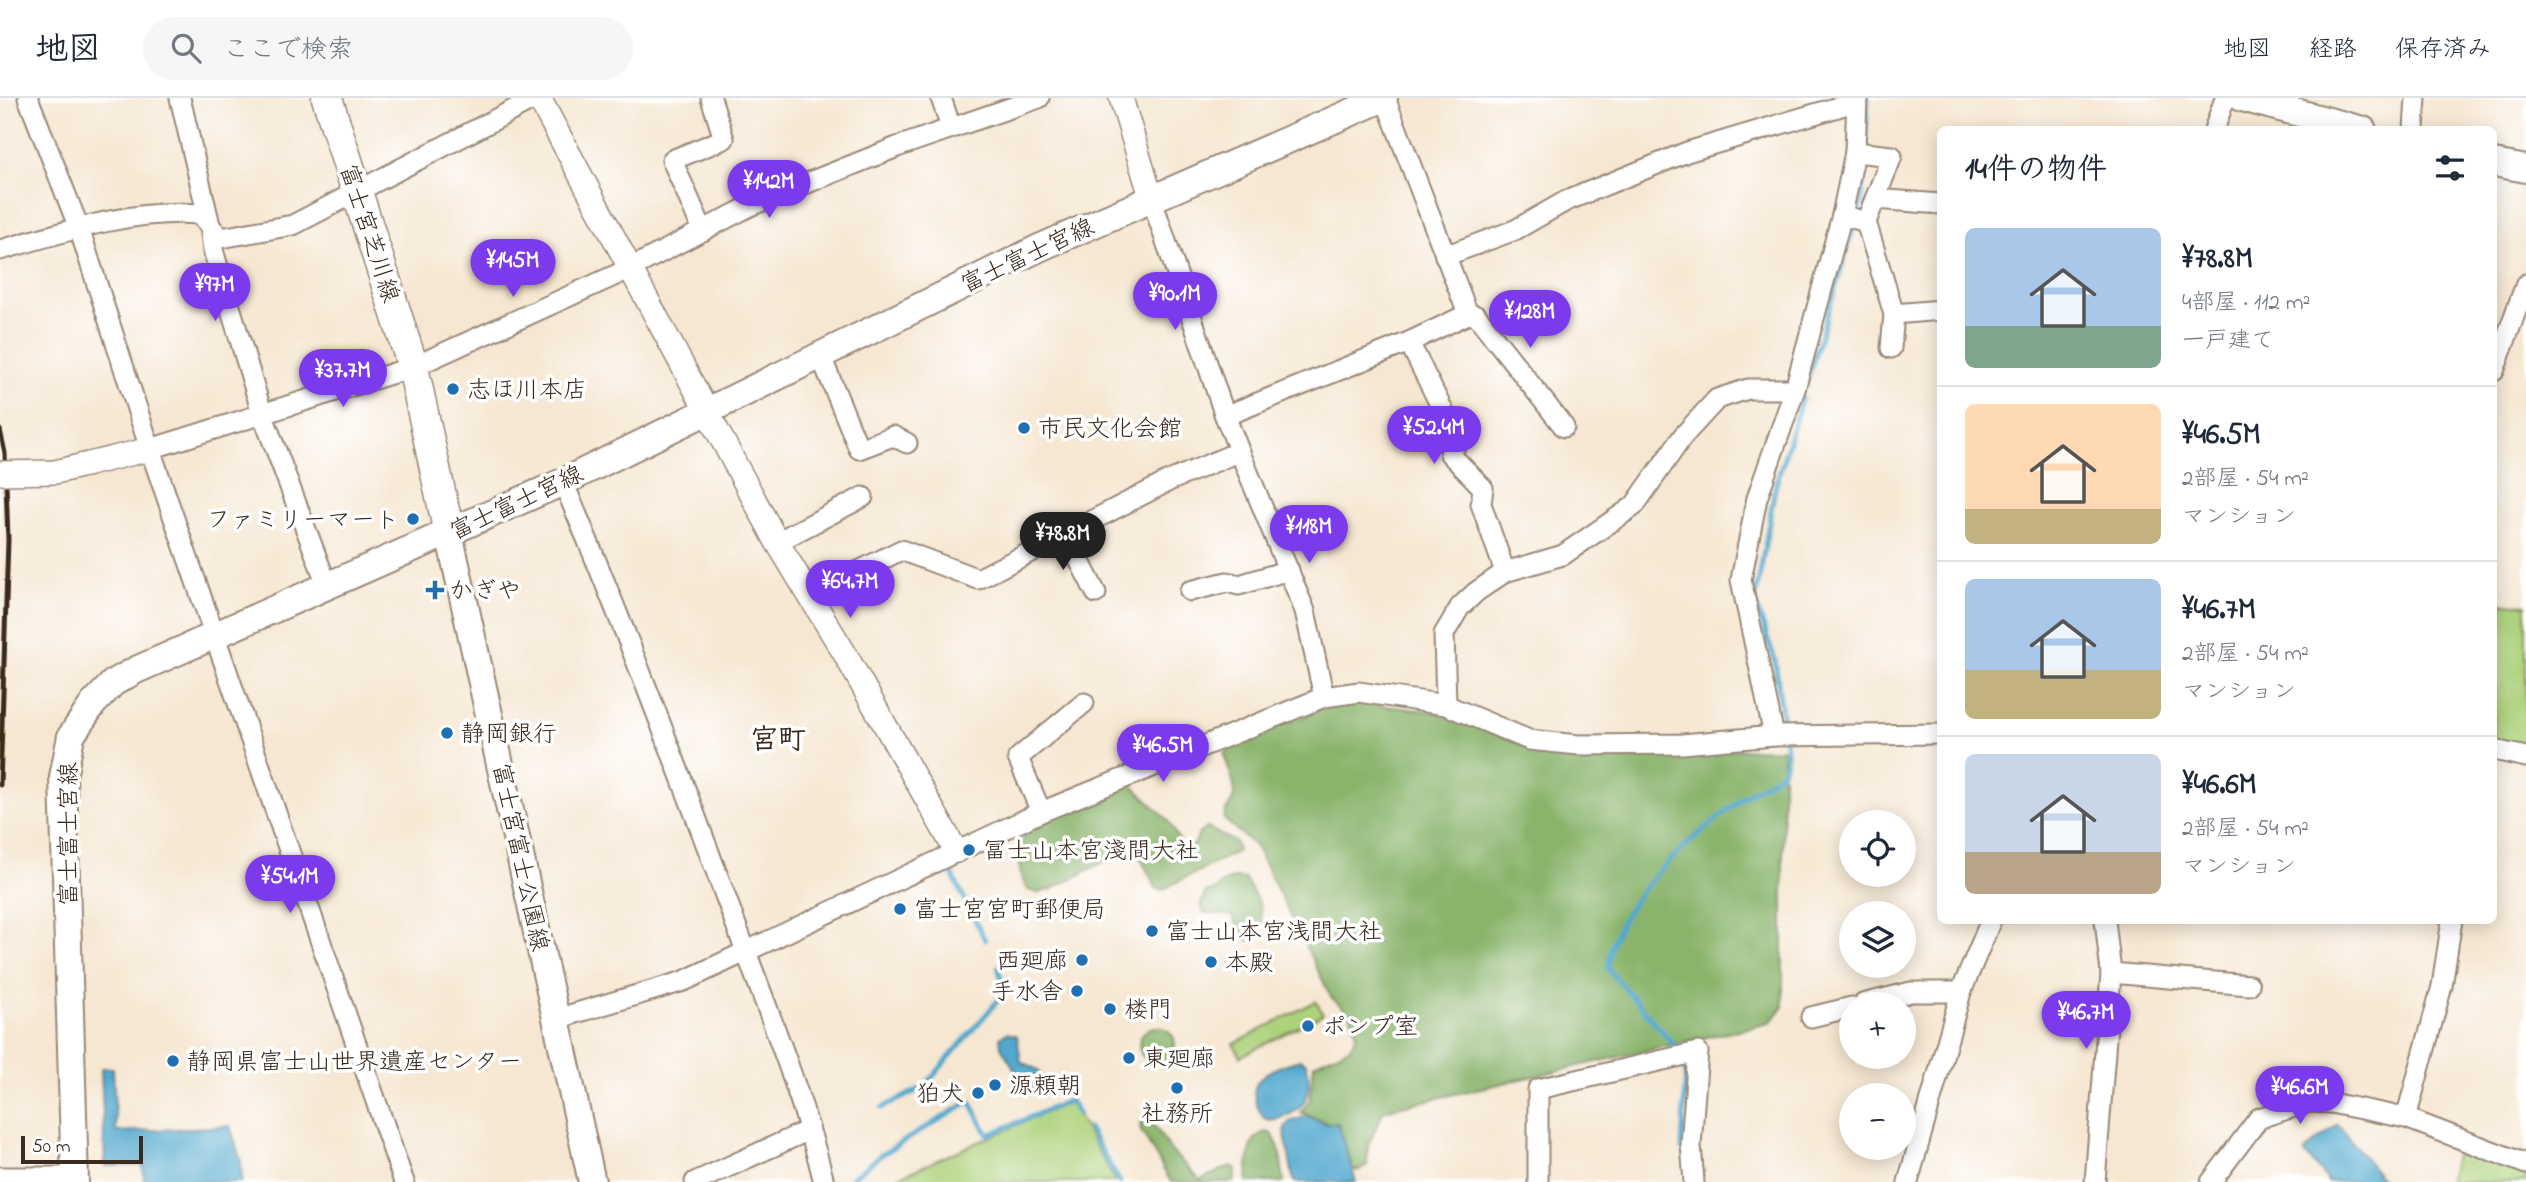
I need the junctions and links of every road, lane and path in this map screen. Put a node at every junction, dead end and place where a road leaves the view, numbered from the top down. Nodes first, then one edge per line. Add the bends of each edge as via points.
1 (28, 98) edge
2 (180, 98) edge
3 (327, 98) edge
4 (537, 98) edge
5 (711, 98) edge
6 (941, 98) edge
7 (1039, 98) edge
8 (1121, 98) edge
9 (1384, 98) edge
10 (2225, 98) edge
11 (2242, 98) edge
12 (2416, 98) edge
13 (1858, 99) edge
14 (2215, 126) edge
15 (2348, 126) edge
16 (2414, 126) edge
17 (951, 128) junction
18 (1855, 152) junction
19 (2497, 164) edge
20 (2526, 170) edge
21 (357, 190) junction
22 (1151, 197) junction
23 (1875, 199) junction
24 (1937, 204) edge
25 (1842, 215) junction
26 (1866, 222) junction
27 (211, 225) junction
28 (79, 228) junction
29 (703, 231) junction
30 (0, 250) edge
31 (1445, 256) junction
32 (629, 269) junction
33 (2526, 284) edge
34 (1937, 310) edge
35 (1468, 314) junction
36 (1894, 314) junction
37 (2521, 314) edge
38 (1409, 342) junction
39 (1891, 348) dead end
40 (820, 354) junction
41 (2497, 365) edge
42 (412, 367) junction
43 (1796, 389) junction
44 (705, 411) junction
45 (262, 413) junction
46 (1225, 416) junction
47 (1564, 427) dead end
48 (907, 443) dead end
49 (150, 449) junction
50 (1238, 452) junction
51 (0, 473) edge
52 (563, 482) junction
53 (863, 497) dead end
54 (449, 533) junction
55 (1065, 533) junction
56 (777, 542) junction
57 (1289, 570) junction
58 (1505, 572) junction
59 (327, 585) junction
60 (1190, 591) dead end
61 (1096, 593) dead end
62 (811, 595) junction
63 (214, 634) junction
64 (1324, 696) junction
65 (1084, 704) dead end
66 (1446, 705) junction
67 (1937, 734) edge
68 (1774, 736) junction
69 (2497, 751) edge
70 (2526, 757) edge
71 (1041, 812) junction
72 (956, 851) junction
73 (1988, 924) edge
74 (2105, 924) edge
75 (2451, 924) edge
76 (746, 954) junction
77 (2111, 973) junction
78 (2249, 985) dead end
79 (1916, 992) edge
80 (1961, 992) junction
81 (1839, 1010) edge
82 (1811, 1017) dead end
83 (556, 1019) junction
84 (2406, 1118) junction
85 (809, 1130) junction
86 (2526, 1164) edge
87 (0, 1177) edge
88 (75, 1180) edge
89 (404, 1182) edge
90 (592, 1182) edge
91 (695, 1182) edge
92 (824, 1182) edge
93 (1538, 1182) edge
94 (1694, 1182) edge
95 (1908, 1182) edge
96 (2095, 1182) edge
97 (2211, 1182) edge

1 - 28 street
2 - 27 street
3 - 21 main road, 富士宮芝川線
4 - 21 street
4 - 32 street
5 - 29 street via 724,139 672,160
6 - 17 street
7 - 17 street
8 - 22 street
9 - 22 main road, 富士富士宮線
9 - 31 street
10 - 14 street
11 - 15 main road
12 - 16 street
13 - 18 street
13 - 31 street via 1687,152 1566,201 1515,230
17 - 29 street via 750,206
18 - 23 street via 1892,156
18 - 25 street
19 - 20 main road
21 - 27 street via 293,225 263,233 222,238
21 - 42 main road, 富士宮芝川線
22 - 40 main road, 富士富士宮線
22 - 46 street
23 - 24 street
23 - 26 street
25 - 26 street
25 - 43 street
26 - 36 street
27 - 28 street via 199,214 165,211
27 - 45 street via 214,250
28 - 30 street
28 - 49 street
29 - 32 street
31 - 35 street
32 - 42 street
32 - 44 street
33 - 37 street
34 - 36 street
35 - 38 street
35 - 47 street via 1477,316
36 - 39 street
37 - 41 street
38 - 46 street
38 - 58 street via 1458,441 1450,454 1483,488 1481,504
40 - 44 main road, 富士富士宮線
40 - 48 street via 859,449 892,436
42 - 45 street
42 - 54 main road, 富士宮芝川線
43 - 58 street via 1748,389 1717,399 1683,436 1634,506 1563,555
43 - 68 street via 1757,498 1741,580
44 - 52 main road, 富士富士宮線
44 - 56 street
45 - 49 street
45 - 59 street
46 - 50 street
49 - 51 street, bridge via 55,472
49 - 63 street
50 - 55 street
50 - 57 street
52 - 54 main road, 富士富士宮線
52 - 76 street via 628,633
53 - 56 street
54 - 59 main road, 富士富士宮線
54 - 83 main road, 富士宮富士公園線
55 - 61 street
55 - 62 street via 978,579 901,550
56 - 62 street
57 - 60 street via 1239,585 1227,582
57 - 64 street via 1305,611
58 - 66 street via 1460,607 1444,634
59 - 63 main road, 富士富士宮線
62 - 72 street
63 - 88 main road, 富士富士宮線 via 113,683 72,736 63,777
63 - 89 street
64 - 66 street via 1359,692
64 - 71 street
65 - 71 street via 1018,758
66 - 68 street via 1529,740 1579,745 1682,744
67 - 68 street
69 - 70 street
71 - 72 street
72 - 76 street
73 - 80 street
74 - 77 street
75 - 84 street via 2442,986
76 - 83 street via 684,981
76 - 85 street
77 - 78 street
77 - 96 street
79 - 80 street
80 - 95 street
81 - 82 street
83 - 90 main road, 富士宮富士公園線
84 - 86 street
84 - 97 street via 2309,1102 2259,1118
85 - 91 street
85 - 92 street
87 - 88 street
93 - 94 street via 1538,1088 1699,1052 1691,1145

